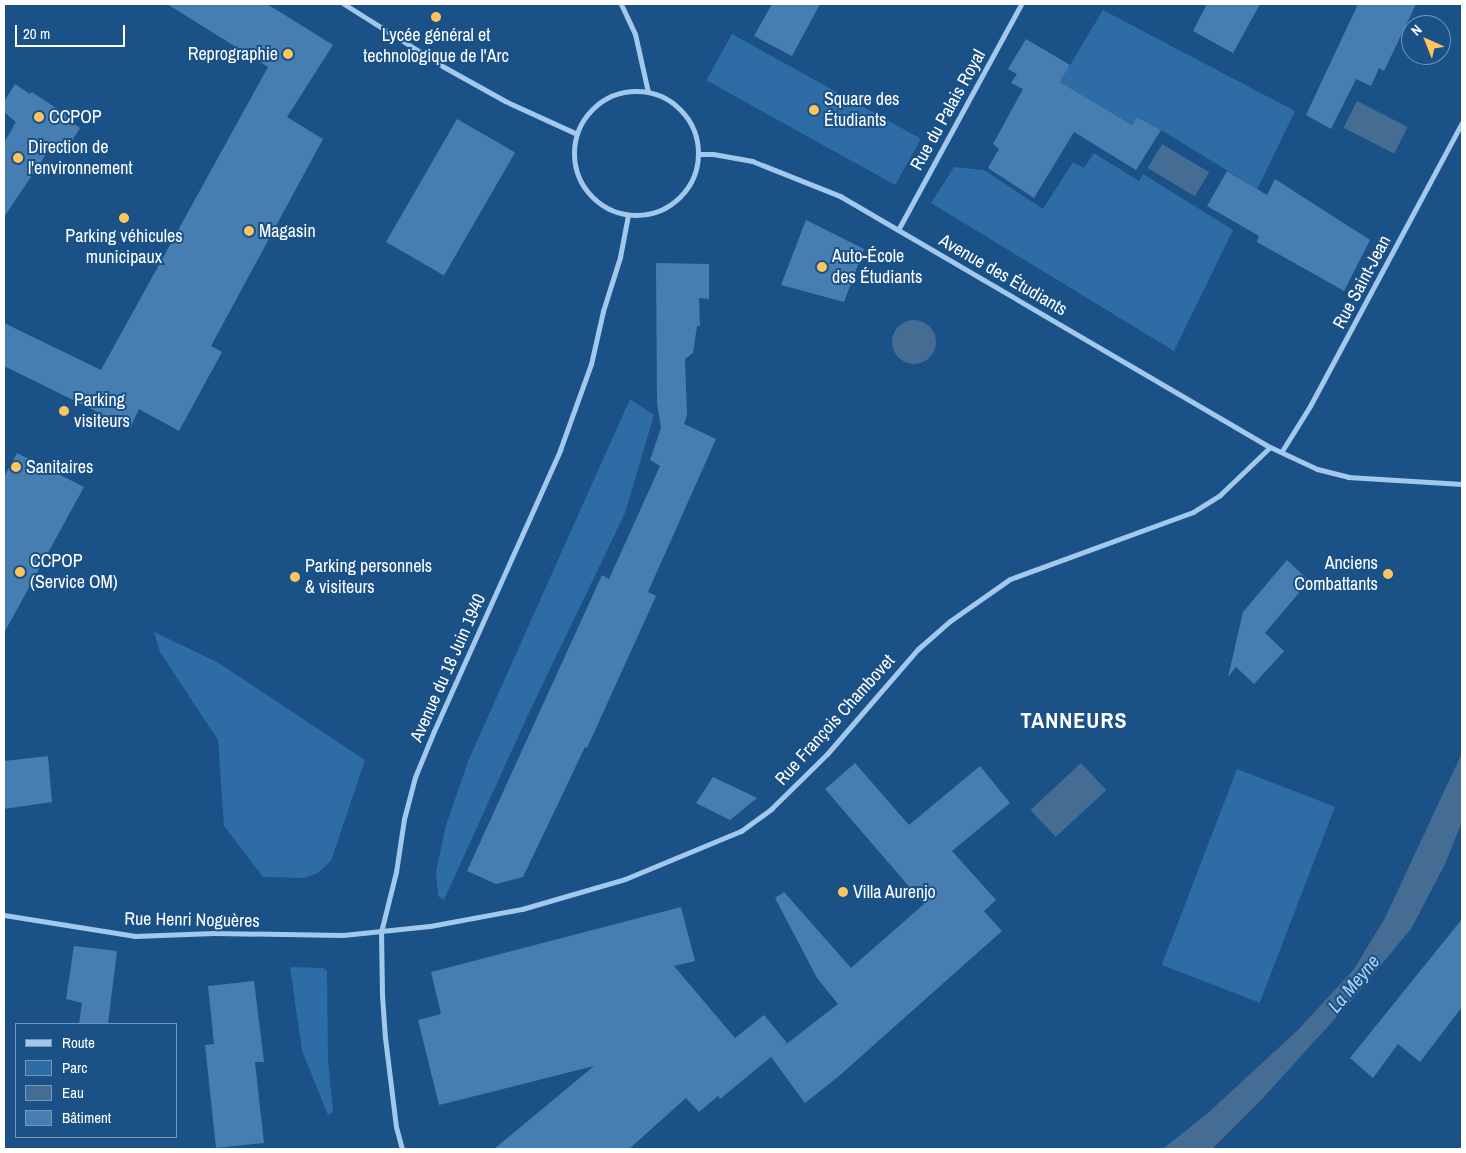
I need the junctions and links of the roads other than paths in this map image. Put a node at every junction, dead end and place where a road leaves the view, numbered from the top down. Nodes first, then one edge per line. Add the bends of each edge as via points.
1 (344, 4) edge
2 (621, 4) edge
3 (1021, 4) edge
4 (648, 92) junction
5 (1462, 123) edge
6 (577, 134) junction
7 (698, 154) junction
8 (628, 215) junction
9 (898, 230) junction
10 (1270, 447) junction
11 (1282, 451) junction
12 (1462, 484) edge
13 (4, 915) edge
14 (381, 932) junction
15 (402, 1149) edge

1 - 6 street via 444,67 505,101
2 - 4 street via 635,34
3 - 9 street, Rue du Palais Royal
4 - 6 street via 631,91 599,103
4 - 7 street via 668,100 684,114 695,133
5 - 11 street, Rue Saint-Jean via 1315,397
6 - 8 street via 576,170 583,187 611,210
7 - 8 street via 696,171 677,200 654,212
7 - 9 street, Avenue des Étudiants via 752,161 776,169 840,196
8 - 14 street, Avenue du 18 Juin 1940 via 591,364 560,450 415,777
9 - 10 street, Avenue des Étudiants
10 - 11 street, Avenue des Étudiants
10 - 14 street, Rue François Chambovet via 1227,488 1193,512 1010,579 965,610 918,649 796,786 741,831 625,879 531,906
11 - 12 street, Avenue des Étudiants via 1317,469 1348,477
13 - 14 street, Rue Henri Noguères via 135,936
14 - 15 street, Avenue du 18 Juin 1940 via 385,1038 396,1127

